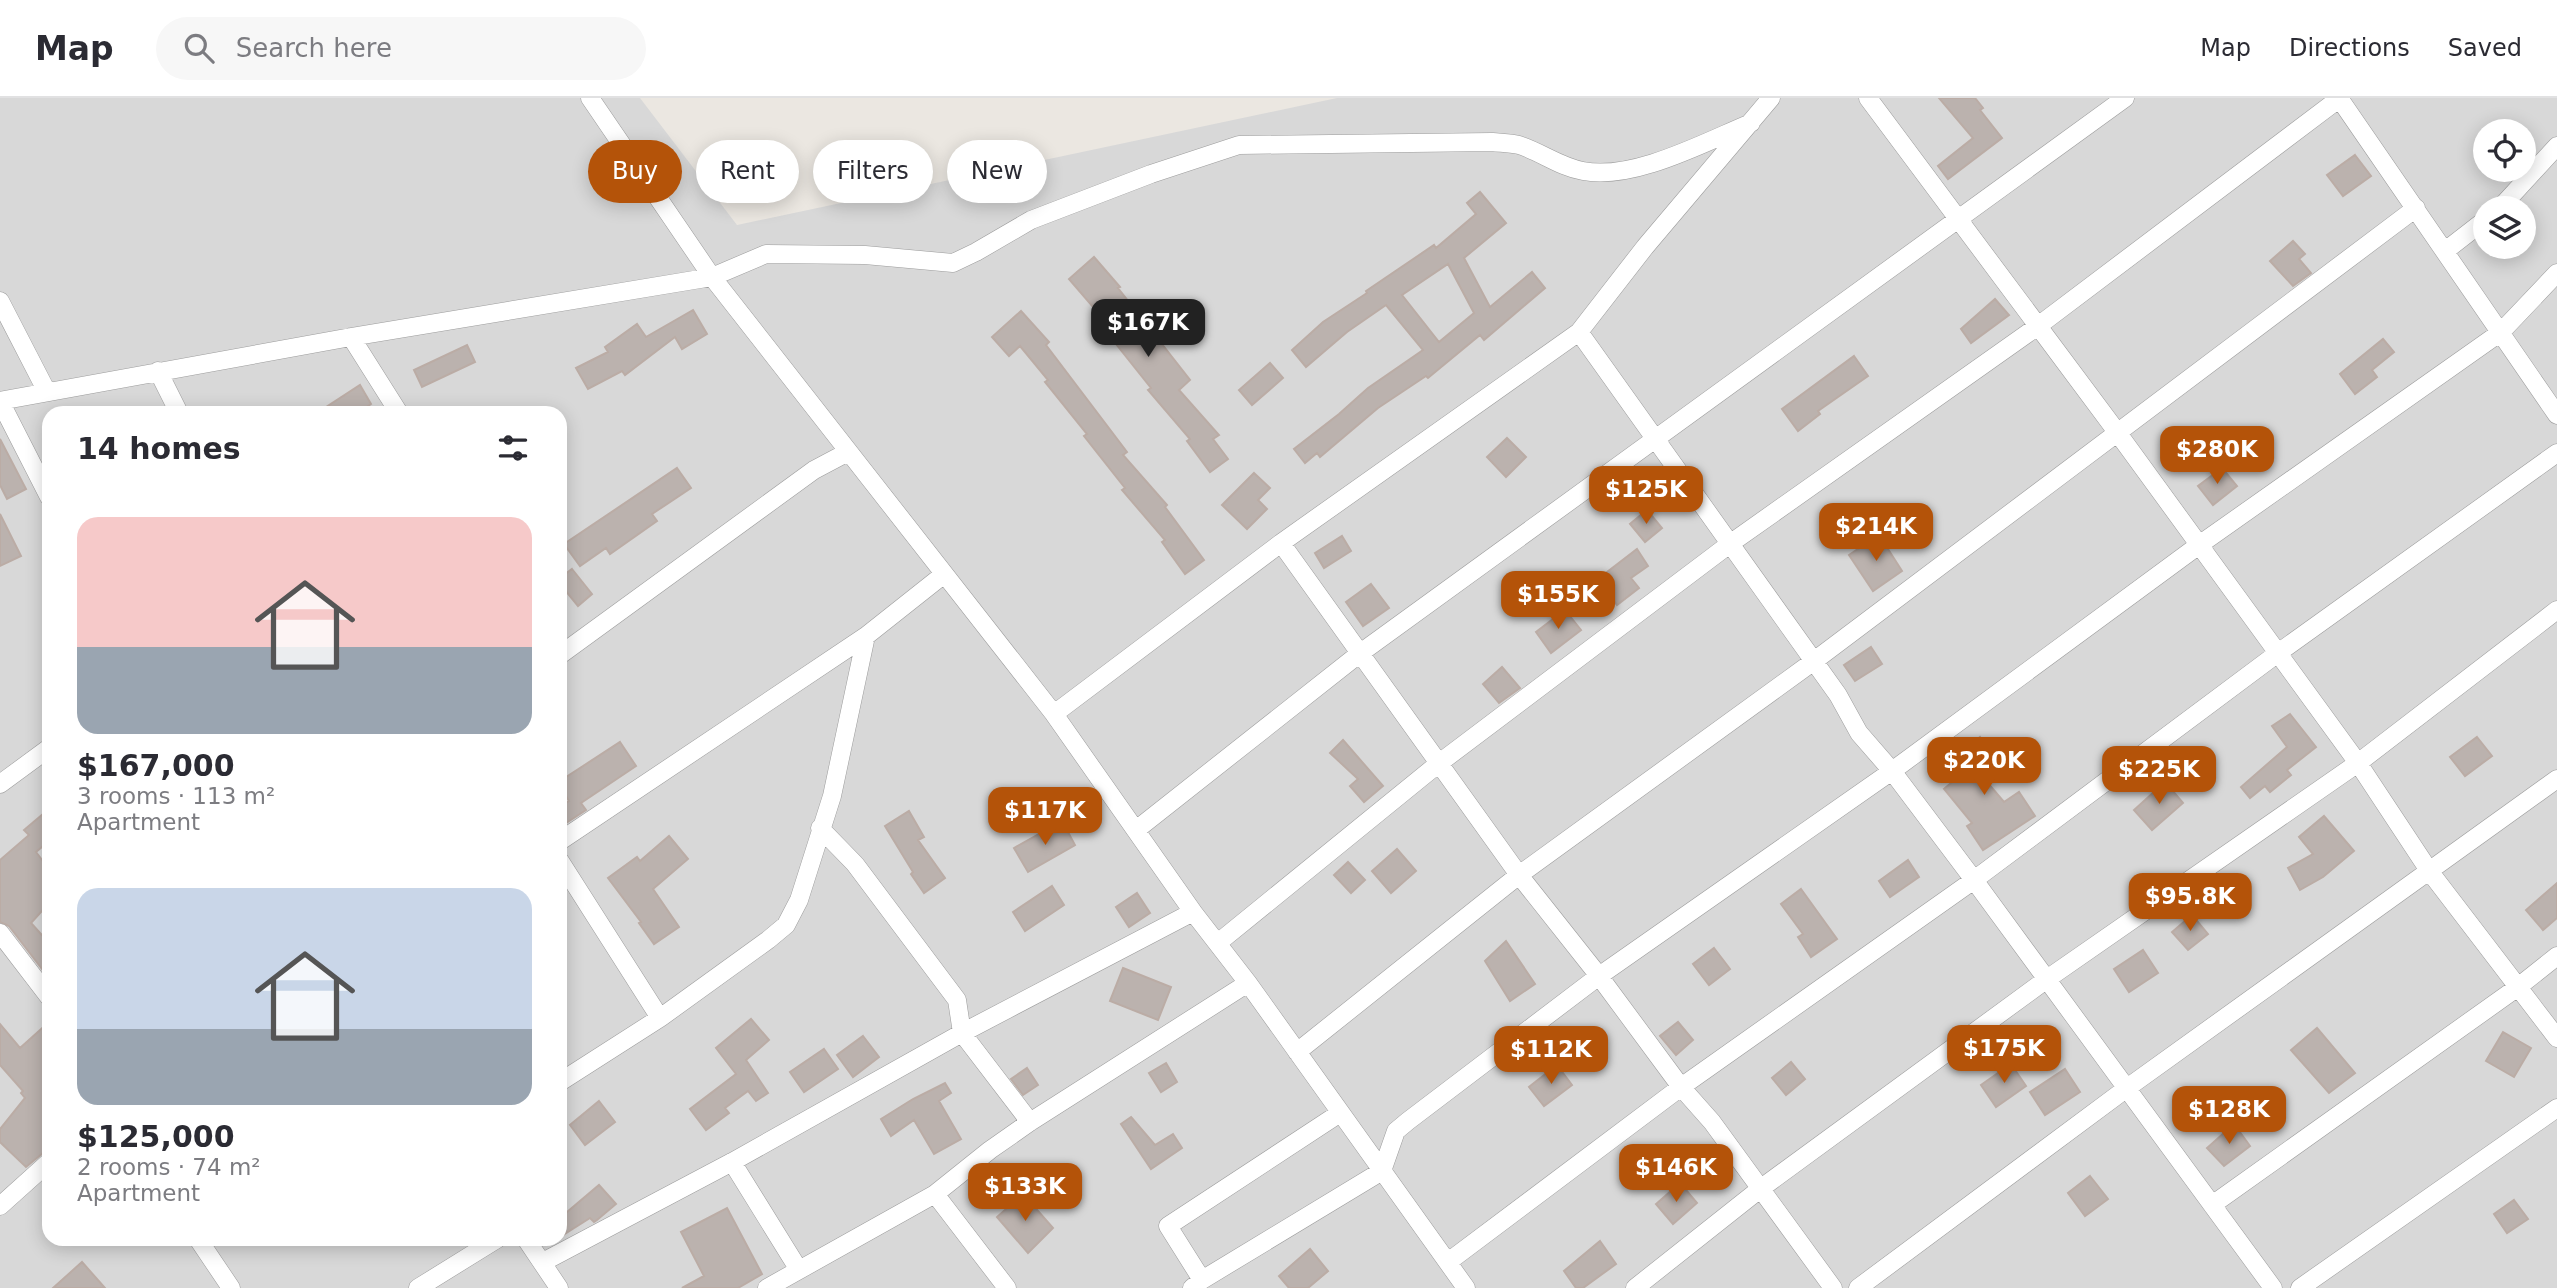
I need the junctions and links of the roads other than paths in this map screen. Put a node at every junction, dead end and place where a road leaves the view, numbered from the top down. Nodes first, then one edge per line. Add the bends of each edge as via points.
1 (590, 98) edge
2 (1771, 98) edge
3 (1868, 98) edge
4 (2125, 98) edge
5 (2339, 98) edge
6 (1751, 123) junction
7 (2557, 146) edge
8 (2511, 196) edge
9 (2416, 208) junction
10 (1958, 218) junction
11 (2473, 229) edge
12 (2445, 251) junction
13 (2557, 274) edge
14 (712, 276) junction
15 (0, 301) edge
16 (2038, 326) junction
17 (1580, 332) junction
18 (2501, 332) junction
19 (351, 337) junction
20 (158, 371) junction
21 (47, 392) junction
22 (0, 401) edge
23 (176, 406) edge
24 (395, 406) edge
25 (2557, 415) edge
26 (2117, 432) junction
27 (1655, 437) junction
28 (849, 452) junction
29 (2557, 453) edge
30 (42, 483) edge
31 (1281, 543) junction
32 (1731, 543) junction
33 (2199, 545) junction
34 (943, 575) junction
35 (2557, 610) edge
36 (866, 635) junction
37 (567, 650) edge
38 (2278, 653) junction
39 (1359, 654) junction
40 (1814, 661) junction
41 (1054, 715) junction
42 (42, 753) edge
43 (2358, 763) junction
44 (1438, 764) junction
45 (1892, 771) junction
46 (2557, 779) edge
47 (0, 784) edge
48 (820, 828) junction
49 (1136, 830) junction
50 (567, 836) edge
51 (567, 872) edge
52 (2430, 872) junction
53 (1519, 876) junction
54 (1974, 880) junction
55 (1193, 912) junction
56 (0, 933) edge
57 (1219, 942) junction
58 (2557, 956) edge
59 (1599, 976) junction
60 (2048, 979) junction
61 (1248, 983) junction
62 (2518, 987) junction
63 (42, 988) edge
64 (660, 1018) junction
65 (962, 1033) junction
66 (2557, 1038) edge
67 (1297, 1052) junction
68 (567, 1078) edge
69 (1681, 1087) junction
70 (2127, 1088) junction
71 (2557, 1108) edge
72 (1340, 1113) junction
73 (1030, 1122) junction
74 (732, 1162) junction
75 (42, 1168) edge
76 (1382, 1171) junction
77 (1760, 1189) junction
78 (936, 1194) junction
79 (2212, 1205) junction
80 (0, 1206) edge
81 (203, 1246) edge
82 (487, 1246) edge
83 (531, 1246) edge
84 (543, 1262) junction
85 (1448, 1262) junction
86 (799, 1270) junction
87 (1197, 1284) edge
88 (231, 1288) edge
89 (418, 1288) edge
90 (559, 1288) edge
91 (767, 1288) edge
92 (1007, 1288) edge
93 (1466, 1288) edge
94 (1635, 1288) edge
95 (1833, 1288) edge
96 (1858, 1288) edge
97 (2273, 1288) edge
98 (2300, 1288) edge

1 - 14 street
2 - 6 street
3 - 10 street
4 - 10 street
5 - 9 street
5 - 16 street
6 - 14 street via 1651,164 1604,173 1583,171 1518,145 1492,142 1239,145 1031,220 953,263 865,255 766,254
6 - 17 street via 1645,247
7 - 8 street
9 - 12 street
9 - 26 street
10 - 16 street
10 - 27 street
11 - 12 street
12 - 18 street
13 - 18 street
14 - 19 street
14 - 28 street
15 - 21 street
16 - 26 street
16 - 32 street
17 - 27 street
17 - 31 street
18 - 25 street
18 - 33 street
19 - 20 street
19 - 24 street
20 - 21 street
20 - 23 street
21 - 22 street
22 - 30 street
26 - 33 street
26 - 40 street
27 - 32 street
27 - 39 street
28 - 34 street
28 - 37 street via 814,470
29 - 38 street
31 - 39 street
31 - 41 street
32 - 40 street
32 - 44 street
33 - 38 street
33 - 45 street
34 - 36 street
34 - 41 street
35 - 43 street
36 - 48 street via 832,796
36 - 50 street
38 - 43 street
38 - 54 street
39 - 44 street
39 - 49 street
40 - 45 street via 1839,695 1858,733
40 - 53 street
41 - 49 street
42 - 47 street
43 - 52 street
43 - 60 street
44 - 53 street
44 - 57 street
45 - 54 street
45 - 59 street
46 - 52 street
48 - 64 street via 799,900 786,925
48 - 65 street via 855,864 957,1000
49 - 55 street
51 - 64 street
52 - 62 street
52 - 70 street
53 - 59 street
53 - 67 street
54 - 60 street
54 - 69 street
55 - 57 street
55 - 65 street
56 - 63 street
57 - 61 street
58 - 62 street
59 - 69 street
59 - 76 street via 1396,1131
60 - 70 street
60 - 77 street
61 - 67 street
61 - 73 street
62 - 66 street
62 - 79 street
64 - 68 street
65 - 73 street
65 - 74 street
67 - 72 street
69 - 77 street
69 - 85 street
70 - 79 street
70 - 96 street
71 - 98 street
72 - 76 street
72 - 87 street via 1167,1226
73 - 78 street
74 - 84 street
74 - 86 street
75 - 80 street
76 - 85 street
76 - 87 street
77 - 94 street
77 - 95 street
78 - 86 street
78 - 92 street
79 - 97 street
81 - 88 street
82 - 89 street
83 - 84 street
84 - 90 street
85 - 93 street
86 - 91 street

